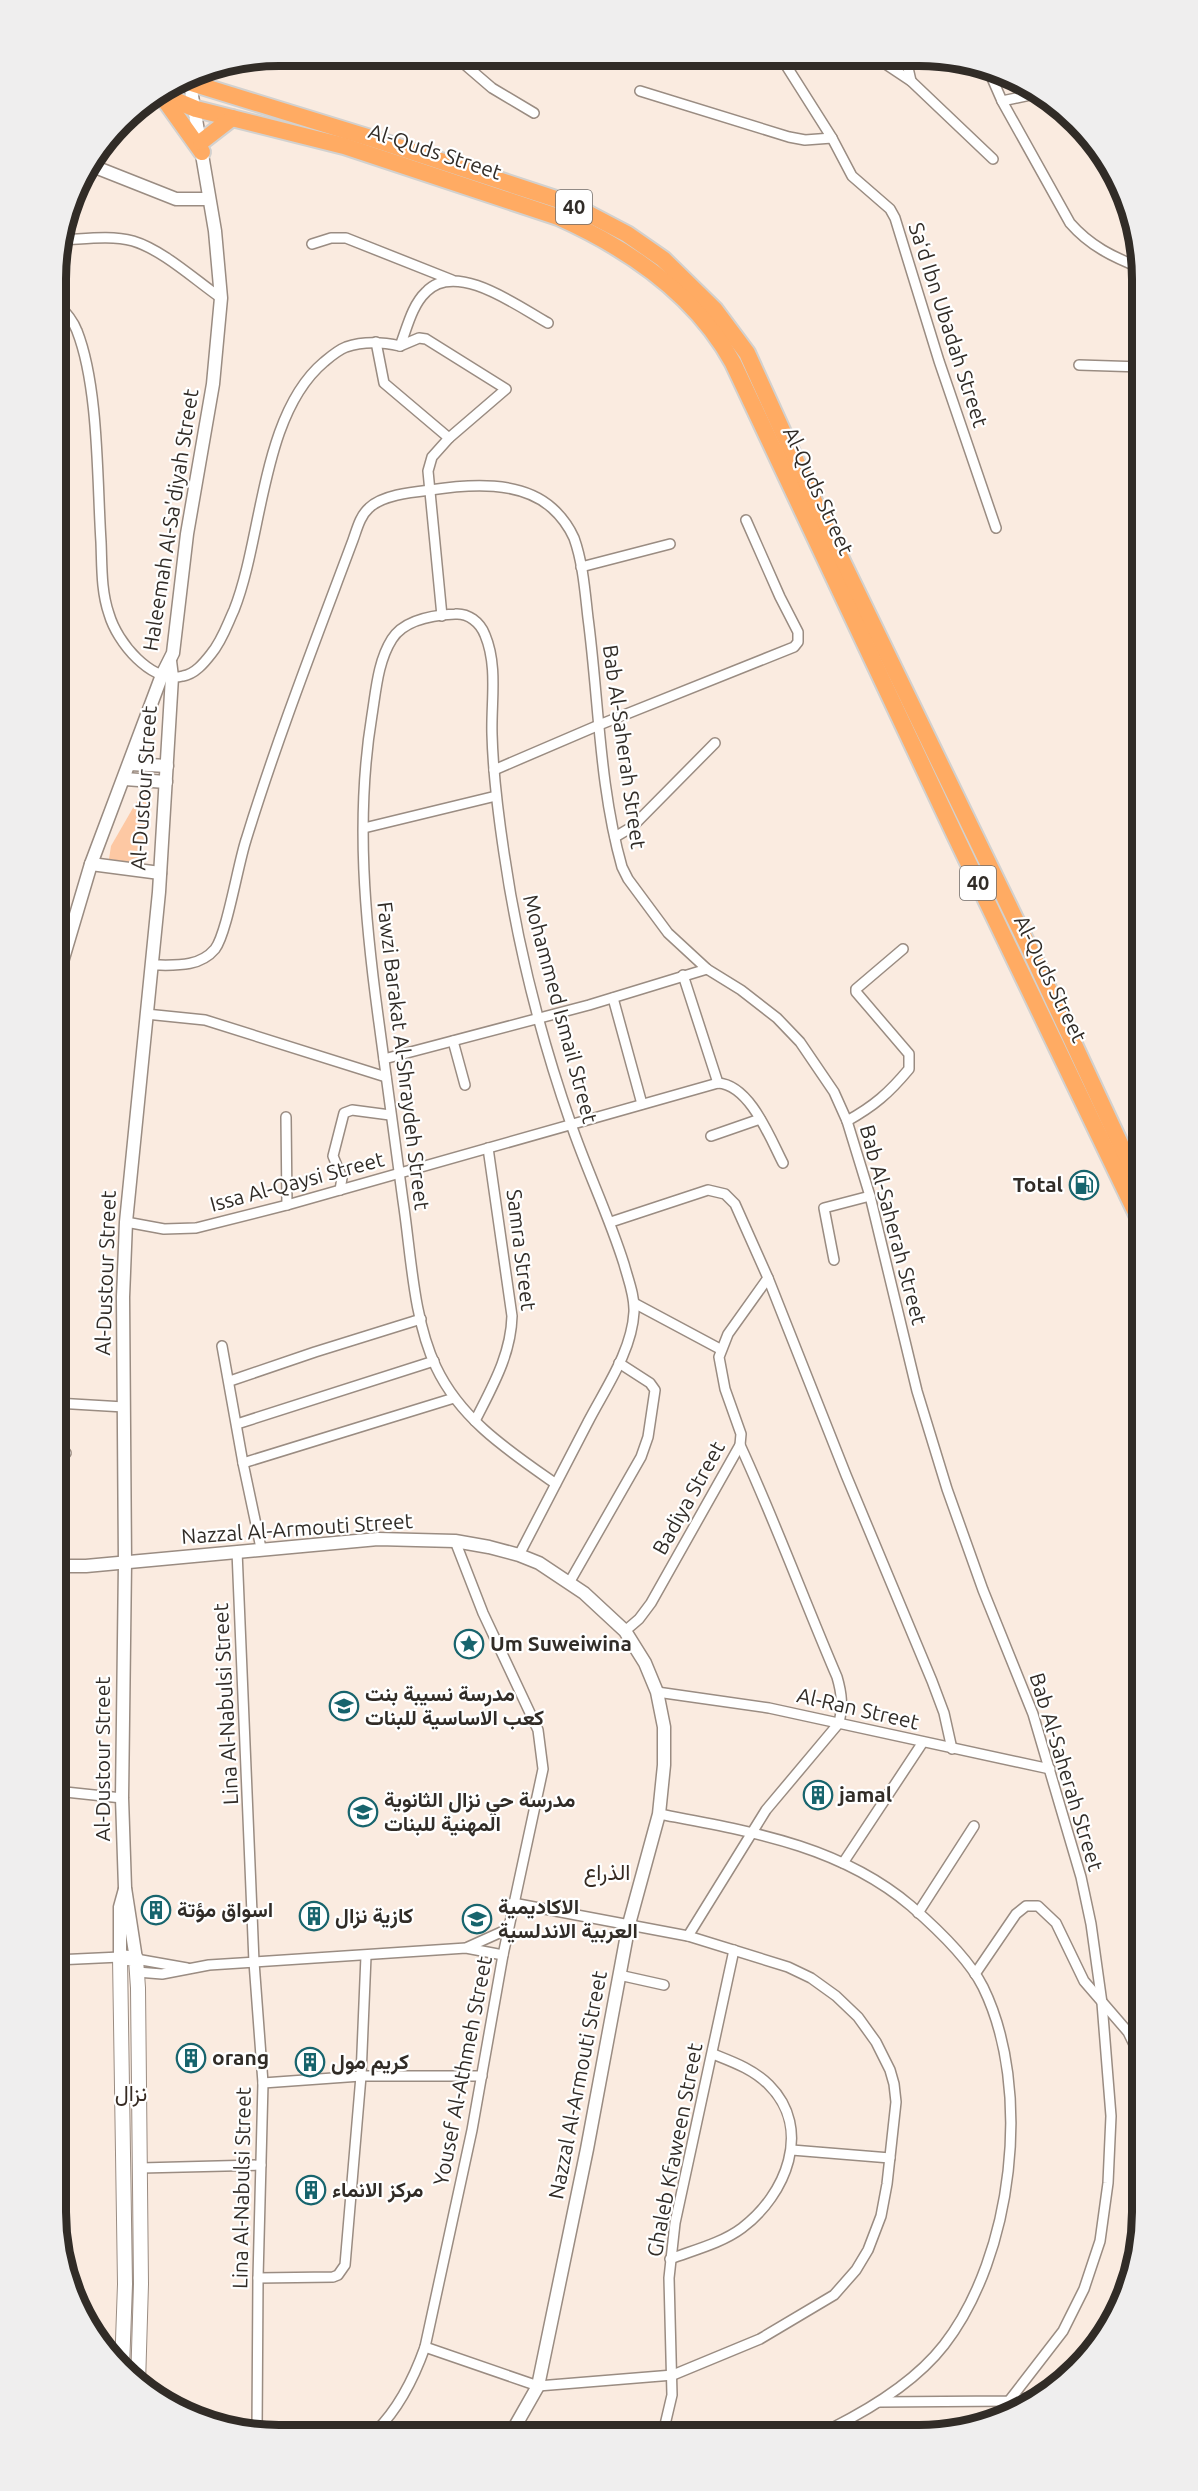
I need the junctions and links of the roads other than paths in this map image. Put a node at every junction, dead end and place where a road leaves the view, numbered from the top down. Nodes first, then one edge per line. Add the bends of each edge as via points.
1 (466, 66) edge
2 (786, 66) edge
3 (888, 66) edge
4 (908, 66) edge
5 (992, 79) edge
6 (911, 81) junction
7 (193, 84) edge
8 (188, 87) edge
9 (640, 91) dead end
10 (1026, 96) edge
11 (169, 97) edge
12 (165, 100) edge
13 (1002, 101) junction
14 (196, 109) junction
15 (534, 113) dead end
16 (232, 118) junction
17 (832, 138) junction
18 (201, 147) junction
19 (993, 159) dead end
20 (98, 168) edge
21 (208, 199) junction
22 (70, 240) edge
23 (312, 244) dead end
24 (1132, 264) edge
25 (455, 281) junction
26 (221, 298) junction
27 (66, 312) edge
28 (548, 323) dead end
29 (376, 342) junction
30 (400, 346) junction
31 (1079, 365) dead end
32 (1132, 367) edge
33 (449, 438) junction
34 (429, 490) junction
35 (746, 520) dead end
36 (996, 528) dead end
37 (670, 544) dead end
38 (581, 567) junction
39 (442, 616) junction
40 (170, 661) joint
41 (167, 676) junction
42 (599, 725) junction
43 (715, 743) dead end
44 (130, 764) junction
45 (167, 766) junction
46 (494, 770) junction
47 (125, 779) junction
48 (166, 782) junction
49 (496, 796) junction
50 (364, 828) junction
51 (615, 837) junction
52 (91, 864) junction
53 (160, 873) junction
54 (66, 948) edge
55 (903, 949) dead end
56 (152, 965) junction
57 (707, 969) junction
58 (683, 975) junction
59 (613, 998) junction
60 (146, 1014) junction
61 (540, 1018) junction
62 (453, 1041) junction
63 (384, 1059) junction
64 (386, 1077) junction
65 (718, 1083) junction
66 (465, 1085) dead end
67 (642, 1104) junction
68 (390, 1115) junction
69 (286, 1117) dead end
70 (760, 1119) junction
71 (847, 1121) junction
72 (571, 1124) junction
73 (711, 1136) dead end
74 (488, 1148) junction
75 (783, 1163) dead end
76 (1132, 1170) edge
77 (399, 1172) junction
78 (340, 1190) junction
79 (870, 1196) junction
80 (1132, 1204) edge
81 (288, 1205) junction
82 (126, 1222) junction
83 (611, 1222) junction
84 (834, 1260) dead end
85 (768, 1278) junction
86 (634, 1303) junction
87 (421, 1319) junction
88 (222, 1346) dead end
89 (720, 1349) junction
90 (434, 1361) junction
91 (619, 1363) junction
92 (230, 1381) junction
93 (454, 1398) junction
94 (66, 1404) edge
95 (124, 1407) junction
96 (475, 1421) junction
97 (237, 1424) junction
98 (740, 1444) junction
99 (243, 1464) junction
100 (556, 1484) junction
101 (455, 1541) junction
102 (261, 1548) junction
103 (237, 1551) junction
104 (519, 1555) junction
105 (125, 1563) junction
106 (66, 1566) edge
107 (569, 1582) junction
108 (625, 1631) junction
109 (657, 1692) junction
110 (839, 1723) junction
111 (923, 1742) junction
112 (952, 1749) junction
113 (1050, 1769) junction
114 (66, 1792) edge
115 (122, 1798) junction
116 (659, 1814) junction
117 (974, 1826) dead end
118 (751, 1832) junction
119 (843, 1863) junction
120 (125, 1888) junction
121 (513, 1904) junction
122 (918, 1913) junction
123 (629, 1924) junction
124 (508, 1929) junction
125 (688, 1936) junction
126 (466, 1948) junction
127 (734, 1950) junction
128 (503, 1955) junction
129 (366, 1956) junction
130 (66, 1960) edge
131 (254, 1962) junction
132 (120, 1963) junction
133 (137, 1966) junction
134 (975, 1974) junction
135 (619, 1975) junction
136 (664, 1985) dead end
137 (1102, 2003) junction
138 (1132, 2040) edge
139 (713, 2054) junction
140 (362, 2076) junction
141 (482, 2076) junction
142 (263, 2084) junction
143 (792, 2150) junction
144 (890, 2158) junction
145 (261, 2165) junction
146 (141, 2168) junction
147 (670, 2259) junction
148 (258, 2278) junction
149 (425, 2347) junction
150 (122, 2356) edge
151 (138, 2371) edge
152 (673, 2375) junction
153 (538, 2386) junction
154 (1019, 2399) edge
155 (1009, 2401) junction
156 (879, 2402) junction
157 (257, 2424) edge
158 (382, 2425) edge
159 (516, 2425) edge
160 (665, 2425) edge
161 (837, 2425) edge

1 - 15 street via 492,88
2 - 17 street, Saʻd Ibn Ubadah Street
3 - 6 street
4 - 6 street
5 - 13 street
6 - 19 street
7 - 76 highway, Al-Quds Street / 40 via 568,204 627,234 663,259 715,310 747,353 829,534
8 - 14 street, Haleemah Al-Sa'diyah Street
9 - 17 street via 789,137
10 - 13 street
11 - 14 highway, Al-Quds Street / 40
12 - 18 highway
13 - 24 street via 1070,223 1098,249
14 - 16 highway, Al-Quds Street / 40
14 - 18 street, Haleemah Al-Sa'diyah Street
16 - 18 highway
16 - 80 highway, Al-Quds Street / 40 via 344,146 558,217 592,232 657,275 716,336 734,363
17 - 36 street, Saʻd Ibn Ubadah Street via 852,176 895,218
18 - 21 street, Haleemah Al-Sa'diyah Street
20 - 21 street via 176,199
21 - 26 street, Haleemah Al-Sa'diyah Street
22 - 26 street via 135,242 167,259
23 - 25 street via 346,238
25 - 28 street via 478,285
25 - 30 street via 436,284 424,292
26 - 40 street, Haleemah Al-Sa'diyah Street via 213,384
27 - 41 street via 77,330 86,364 95,439 102,577 109,615 136,656
29 - 30 street
29 - 33 street via 384,383
29 - 41 street via 345,347 304,384 273,455 247,573 219,644 197,669 182,677
30 - 33 street via 426,339 506,389
31 - 32 street
33 - 34 street via 431,459
34 - 38 street, Bab Al-Saherah Street via 489,486 536,497 564,521
34 - 39 street
34 - 56 street, Bab Al-Saherah Street via 375,503 362,517 256,808 217,947 197,962
35 - 42 street via 798,632 798,642 785,651
37 - 38 street
38 - 42 street, Bab Al-Saherah Street
39 - 46 street, Mohammed Ismail Street via 459,613 470,617 487,638 493,680
39 - 50 street, Fawzi Barakat Al-Shraydeh Street via 405,626 383,657 365,757
40 - 41 street, Al-Dustour Street
41 - 44 street, Haleemah Al-Sa'diyah Street
41 - 45 street, Al-Dustour Street
42 - 46 street
42 - 51 street, Bab Al-Saherah Street
43 - 51 street via 632,827
44 - 45 street
44 - 47 street, Haleemah Al-Sa'diyah Street
45 - 48 street, Al-Dustour Street
46 - 49 street, Mohammed Ismail Street
47 - 48 street
47 - 52 street, Haleemah Al-Sa'diyah Street
48 - 53 street, Al-Dustour Street
49 - 50 street
49 - 61 street, Mohammed Ismail Street via 508,884
50 - 63 street, Fawzi Barakat Al-Shraydeh Street via 367,927
51 - 57 street, Bab Al-Saherah Street via 628,879 668,933
52 - 53 street
52 - 54 street, Haleemah Al-Sa'diyah Street
53 - 56 street, Al-Dustour Street
55 - 71 street via 856,992 909,1054 909,1069 874,1106
56 - 60 street, Al-Dustour Street
57 - 58 street
57 - 71 street, Bab Al-Saherah Street via 759,1002 800,1042 834,1092
58 - 59 street
58 - 65 street
59 - 61 street
59 - 67 street
60 - 64 street via 205,1020
60 - 82 street, Al-Dustour Street
61 - 62 street
61 - 72 street, Mohammed Ismail Street
62 - 63 street
62 - 66 street
63 - 64 street, Fawzi Barakat Al-Shraydeh Street
64 - 68 street, Fawzi Barakat Al-Shraydeh Street
65 - 67 street, Issa Al-Qaysi Street
65 - 70 street via 736,1088
67 - 72 street, Issa Al-Qaysi Street
68 - 77 street, Fawzi Barakat Al-Shraydeh Street
68 - 78 street via 352,1110 344,1113 333,1156 342,1178
69 - 81 street
70 - 73 street
70 - 75 street
71 - 79 street, Bab Al-Saherah Street
72 - 74 street, Issa Al-Qaysi Street
72 - 83 street, Mohammed Ismail Street
74 - 77 street, Issa Al-Qaysi Street
74 - 96 street, Samra Street via 512,1325 501,1369
77 - 78 street, Issa Al-Qaysi Street
77 - 87 street, Fawzi Barakat Al-Shraydeh Street
78 - 81 street, Issa Al-Qaysi Street
79 - 84 street via 824,1208
79 - 113 street, Bab Al-Saherah Street via 917,1391 941,1468
81 - 82 street, Issa Al-Qaysi Street via 196,1228 164,1229
82 - 95 street, Al-Dustour Street
83 - 85 street via 708,1190 725,1194 735,1204
83 - 86 street, Mohammed Ismail Street
85 - 89 street
85 - 112 street via 932,1681
86 - 89 street
86 - 91 street, Mohammed Ismail Street via 633,1323
87 - 90 street, Fawzi Barakat Al-Shraydeh Street
87 - 92 street
88 - 92 street
89 - 98 street, Badiya Street via 720,1372 741,1434
90 - 93 street, Fawzi Barakat Al-Shraydeh Street
90 - 97 street
91 - 100 street, Mohammed Ismail Street
91 - 107 street via 655,1390 648,1437 641,1457
92 - 97 street
93 - 96 street, Fawzi Barakat Al-Shraydeh Street
93 - 99 street
94 - 95 street
95 - 105 street, Al-Dustour Street
96 - 100 street, Fawzi Barakat Al-Shraydeh Street
97 - 99 street
98 - 108 street, Badiya Street via 651,1603
98 - 110 street via 837,1677 842,1702
99 - 102 street
100 - 104 street, Mohammed Ismail Street
101 - 102 street, Nazzal Al-Armouti Street via 378,1539
101 - 104 street, Nazzal Al-Armouti Street
101 - 121 street, Yousef Al-Athmeh Street via 483,1613 538,1730 542,1751 541,1785
102 - 103 street, Nazzal Al-Armouti Street
103 - 105 street, Nazzal Al-Armouti Street
103 - 131 street, Lina Al-Nabulsi Street
104 - 107 street, Nazzal Al-Armouti Street
105 - 106 street, Nazzal Al-Armouti Street
105 - 115 street, Al-Dustour Street
107 - 108 street, Nazzal Al-Armouti Street
108 - 109 street, Nazzal Al-Armouti Street
109 - 110 street, Al-Ran Street via 769,1708
109 - 116 street, Nazzal Al-Armouti Street via 664,1727
110 - 111 street, Al-Ran Street
110 - 118 street
111 - 112 street, Al-Ran Street
111 - 119 street
112 - 113 street, Al-Ran Street
113 - 137 street, Bab Al-Saherah Street via 1086,1901
114 - 115 street
115 - 120 street, Al-Dustour Street
116 - 118 street
116 - 123 street, Nazzal Al-Armouti Street
117 - 122 street
118 - 119 street via 815,1850
118 - 125 street
119 - 122 street via 888,1889
120 - 132 street, Al-Dustour Street via 120,1907
120 - 133 street, Al-Dustour Street
121 - 123 street
121 - 124 street, Yousef Al-Athmeh Street
122 - 134 street
123 - 125 street
123 - 135 street, Nazzal Al-Armouti Street
124 - 126 street
124 - 128 street, Yousef Al-Athmeh Street
125 - 127 street
126 - 128 street
126 - 129 street
127 - 139 street, Ghaleb Kfaween Street
127 - 144 street via 811,1978 858,2017 880,2050 894,2084
128 - 141 street, Yousef Al-Athmeh Street
129 - 131 street
129 - 140 street
130 - 132 street
131 - 133 street via 162,1974
131 - 142 street, Lina Al-Nabulsi Street
132 - 133 main road
132 - 150 main road, Al-Dustour Street
133 - 146 main road, Al-Dustour Street
134 - 137 street via 1016,1914 1035,1905 1056,1923 1084,1981
134 - 156 street via 986,1994 1004,2049 1011,2095 1009,2175 997,2231 982,2276 944,2345
135 - 136 street
135 - 153 street, Nazzal Al-Armouti Street
137 - 138 street
137 - 155 street, Bab Al-Saherah Street via 1111,2116 1100,2241 1084,2289 1063,2331
139 - 143 street via 751,2070 778,2094 790,2127
139 - 147 street, Ghaleb Kfaween Street
140 - 141 street
140 - 142 street
140 - 148 street via 345,2265 333,2277
141 - 149 street, Yousef Al-Athmeh Street
142 - 145 street, Lina Al-Nabulsi Street
143 - 144 street
143 - 147 street via 776,2192 747,2224 718,2241
144 - 152 street via 881,2216 868,2250 834,2295 760,2339
145 - 146 street
145 - 148 street, Lina Al-Nabulsi Street
146 - 151 main road, Al-Dustour Street
147 - 152 street, Ghaleb Kfaween Street
148 - 157 street, Lina Al-Nabulsi Street
149 - 153 street
149 - 158 street, Yousef Al-Athmeh Street via 416,2373
152 - 153 street
152 - 160 street, Ghaleb Kfaween Street
153 - 159 street, Nazzal Al-Armouti Street
154 - 155 street
155 - 156 street
156 - 161 street

